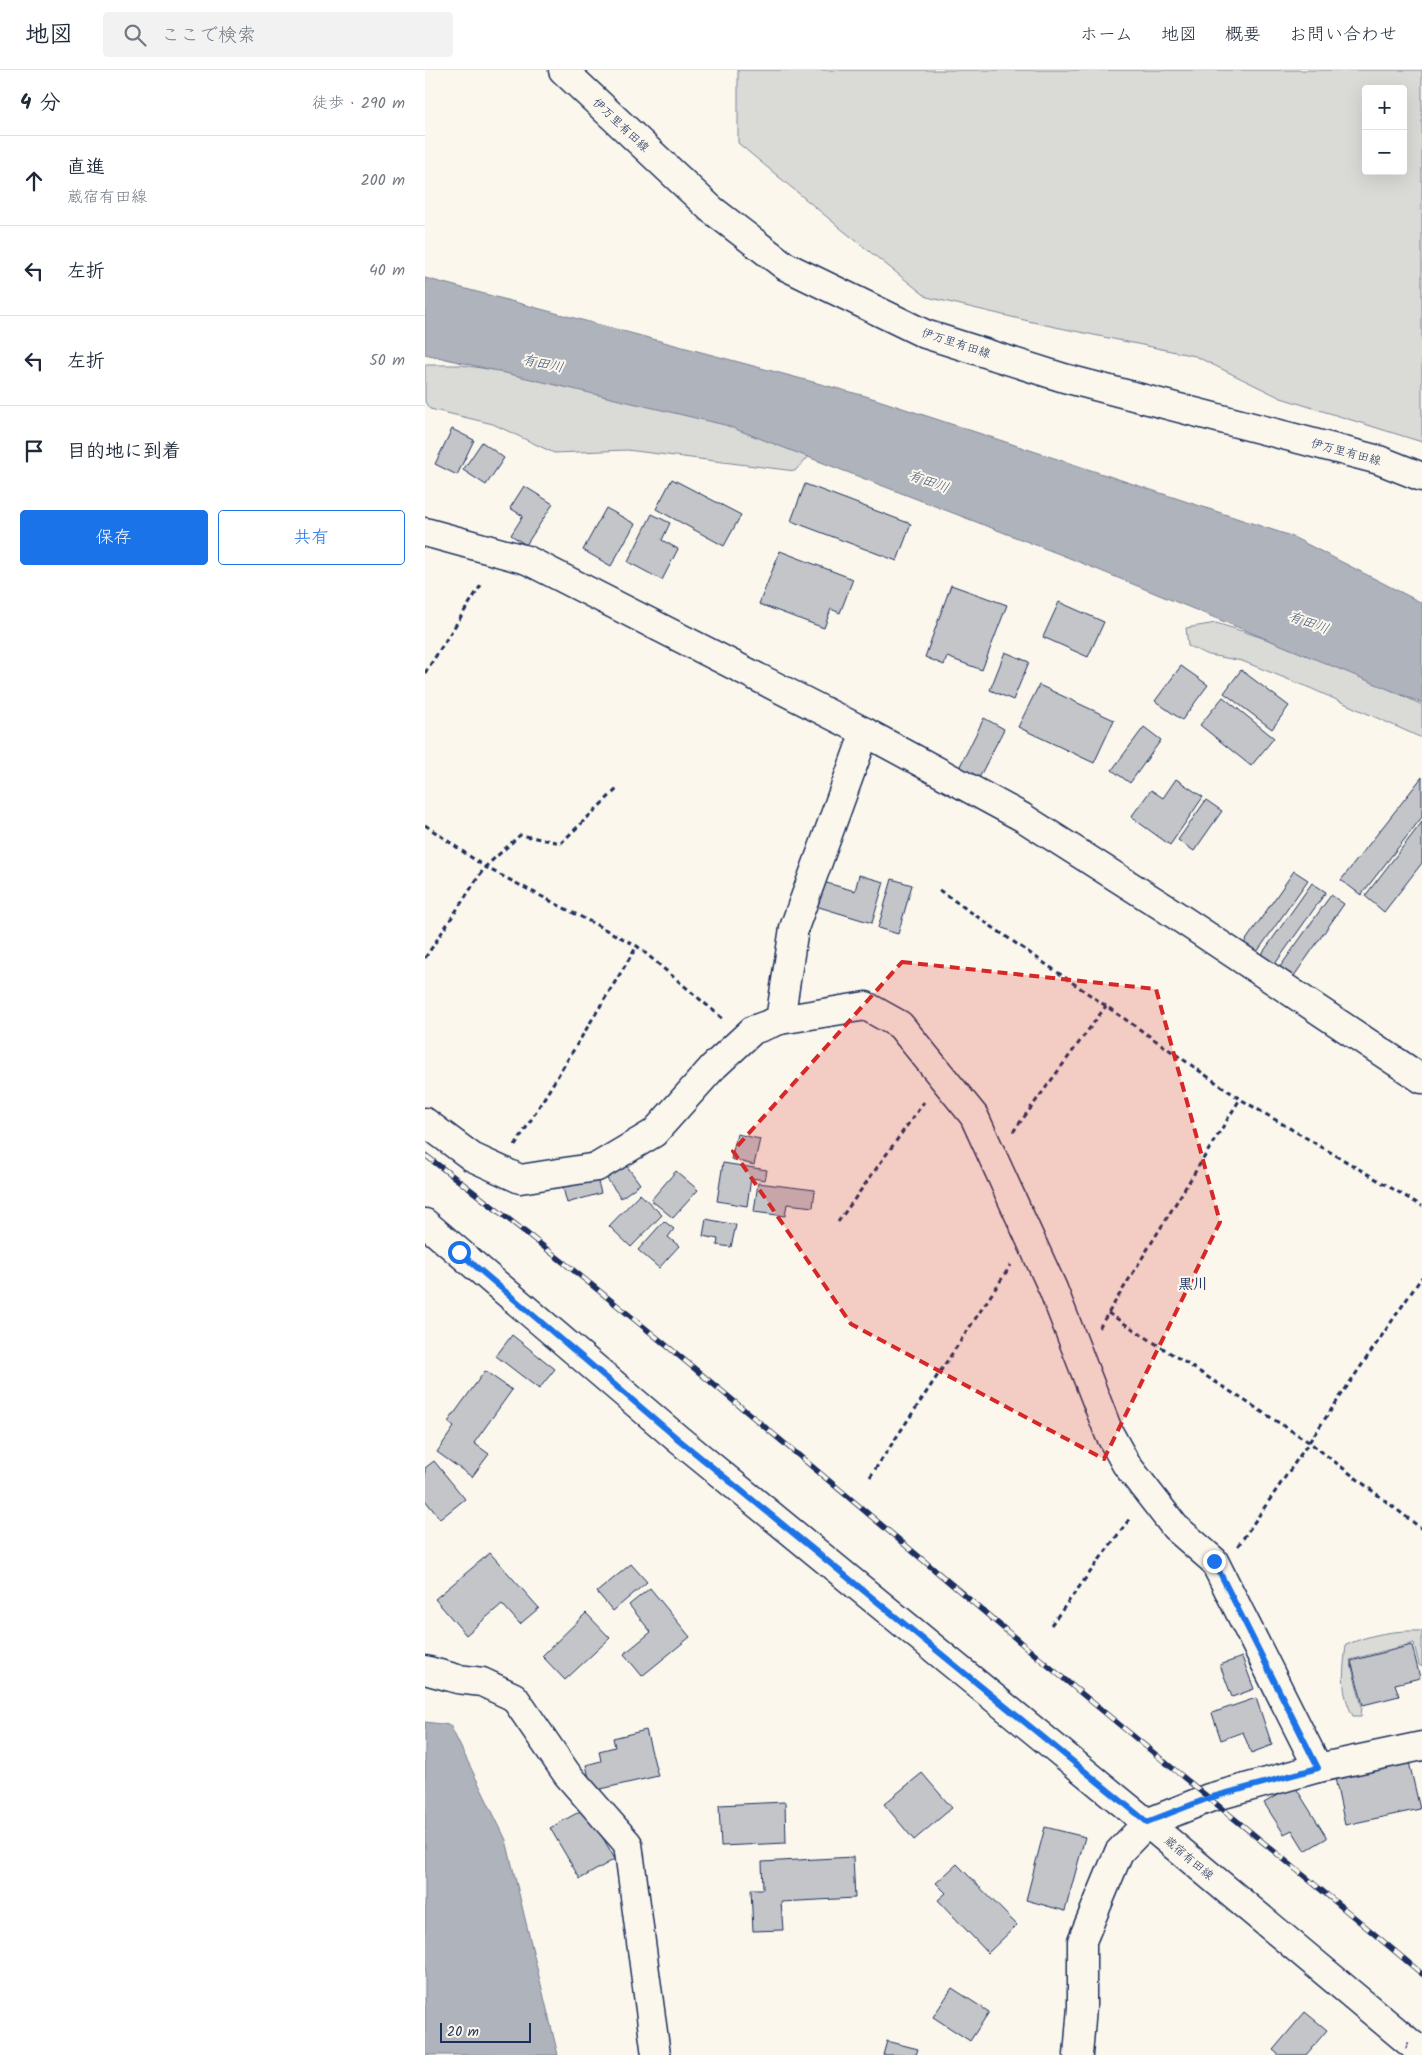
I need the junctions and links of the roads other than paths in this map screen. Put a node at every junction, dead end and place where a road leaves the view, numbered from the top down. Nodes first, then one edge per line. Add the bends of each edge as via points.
1 (563, 70) edge
2 (1422, 477) edge
3 (425, 532) edge
4 (865, 732) junction
5 (780, 1020) junction
6 (1422, 1078) edge
7 (425, 1122) edge
8 (425, 1223) edge
9 (425, 1670) edge
10 (1422, 1746) edge
11 (1318, 1768) junction
12 (1147, 1822) junction
13 (1422, 2048) edge
14 (1421, 2054) edge
15 (656, 2055) edge
16 (1078, 2055) edge

1 - 2 street, 伊万里有田線 via 711,209 785,266 925,334 1065,378 1379,460
3 - 4 street via 527,560
4 - 5 street via 794,928
4 - 6 street via 1022,818
5 - 7 street via 753,1030 713,1067 654,1133 597,1167 520,1179 472,1157
5 - 11 street via 866,1006 901,1025 974,1116 1053,1289 1109,1433 1126,1464 1175,1527 1214,1561
8 - 12 street, 蔵宿有田線 via 678,1439
9 - 15 street via 482,1682 514,1697 567,1774 628,1844
10 - 11 street
11 - 12 street via 1209,1798
12 - 14 street, 蔵宿有田線
12 - 16 street via 1119,1852 1082,1941
13 - 14 street, bridge

